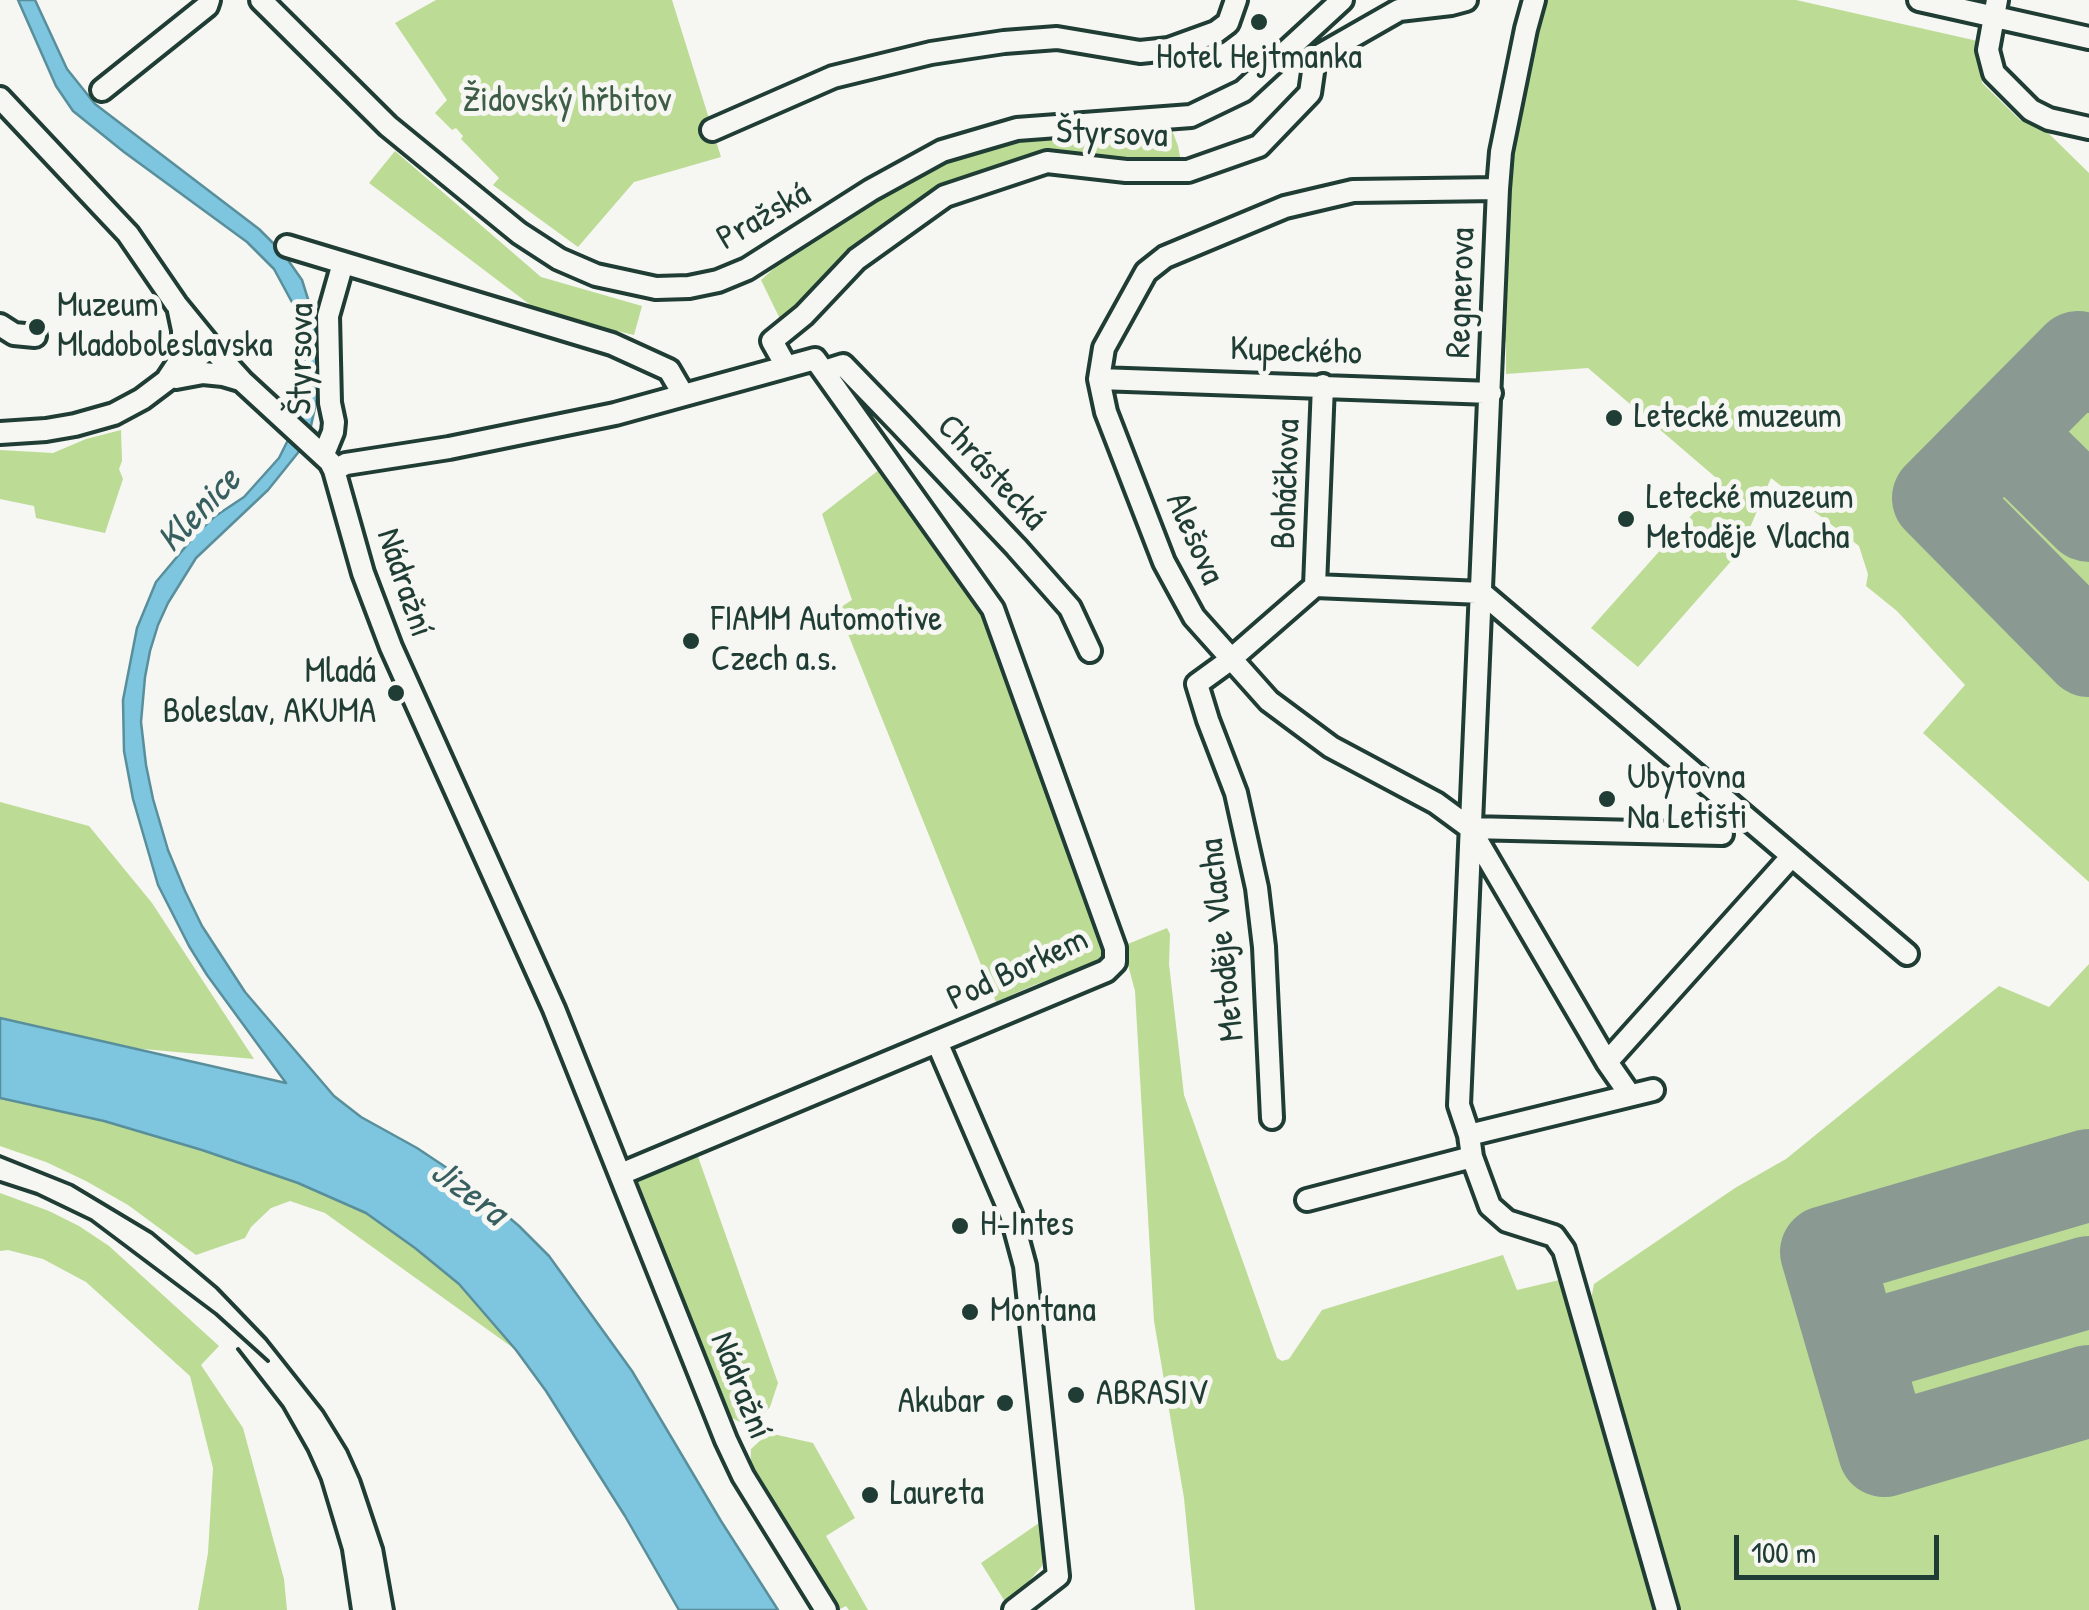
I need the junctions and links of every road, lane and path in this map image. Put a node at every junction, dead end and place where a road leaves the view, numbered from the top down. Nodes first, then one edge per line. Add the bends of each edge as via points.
1 (209, 0) edge
2 (262, 0) edge
3 (1236, 0) edge
4 (1342, 0) edge
5 (1466, 0) edge
6 (1534, 0) edge
7 (1919, 0) edge
8 (2000, 12) edge
9 (2089, 38) edge
10 (102, 90) dead end
11 (0, 98) edge
12 (2089, 128) edge
13 (712, 130) dead end
14 (1498, 189) junction
15 (288, 246) dead end
16 (342, 263) junction
17 (176, 304) junction
18 (0, 324) edge
19 (35, 336) dead end
20 (211, 346) junction
21 (820, 365) junction
22 (786, 366) junction
23 (1099, 378) junction
24 (167, 380) junction
25 (242, 381) junction
26 (1323, 385) junction
27 (1491, 393) junction
28 (683, 394) junction
29 (0, 432) edge
30 (322, 455) junction
31 (1315, 586) junction
32 (1482, 593) junction
33 (1090, 651) dead end
34 (1230, 660) junction
35 (1470, 828) junction
36 (1722, 834) dead end
37 (1791, 857) junction
38 (1907, 954) dead end
39 (937, 1042) junction
40 (1608, 1062) junction
41 (1654, 1090) dead end
42 (1630, 1095) junction
43 (1272, 1118) dead end
44 (1469, 1135) junction
45 (1472, 1157) junction
46 (621, 1174) junction
47 (1307, 1200) dead end
48 (826, 1610) edge
49 (1014, 1610) edge
50 (1668, 1610) edge

1 - 10 street
2 - 4 street, Pražská via 388,126 519,233 596,275 656,288 704,284 747,268 942,151 1017,129 1190,116 1242,91
3 - 13 street via 1228,23 1216,32 1169,50 1140,52 1057,38 931,54 833,77
5 - 22 street, Štyrsova via 1399,10 1315,58 1310,94 1259,146 1188,171 1047,162 945,196 857,259 772,341
6 - 14 street, Regnerova
7 - 8 street
8 - 9 street
8 - 12 street via 1988,50 1994,74 2032,110
11 - 17 street via 128,234
14 - 23 street via 1353,191 1285,206 1165,256 1146,272 1104,348
14 - 27 street, Regnerova
15 - 16 street, Štyrsova
16 - 28 street, Štyrsova via 612,344 669,370
16 - 30 street, Štyrsova via 328,316 334,432
17 - 20 street
17 - 24 street via 183,343
18 - 19 street
20 - 24 street
20 - 25 street
21 - 22 street
21 - 33 street, Chrástecká via 843,365 901,425 1070,608
21 - 39 street, Pod Borkem via 993,609 1116,948 1106,971
22 - 28 street
23 - 26 street, Kupeckého
23 - 34 street, Alešova via 1164,562 1194,617
24 - 25 street via 203,373
24 - 29 street via 114,414 46,430
25 - 30 street
26 - 27 street, Kupeckého
26 - 31 street, Boháčkova
27 - 32 street, Regnerova
28 - 30 street via 449,448 346,464
30 - 46 street, Nádražní via 390,647
31 - 32 street, Boháčkova
31 - 34 street, Boháčkova
32 - 35 street, Regnerova
32 - 37 street
34 - 35 street, Alešova via 1268,701 1332,747
34 - 43 street, Metoděje Vlacha via 1197,684 1236,793 1257,888
35 - 36 street
35 - 40 street
35 - 44 street, Regnerova via 1459,1105
37 - 38 street
37 - 40 street
39 - 46 street
39 - 49 street, Pod Borkem via 1011,1214 1025,1266 1058,1576
40 - 42 street
41 - 42 street
42 - 44 street
44 - 45 street, Regnerova
45 - 47 street
45 - 50 street, Regnerova via 1490,1206 1507,1221 1554,1236 1564,1250
46 - 48 street, Nádražní via 726,1440

